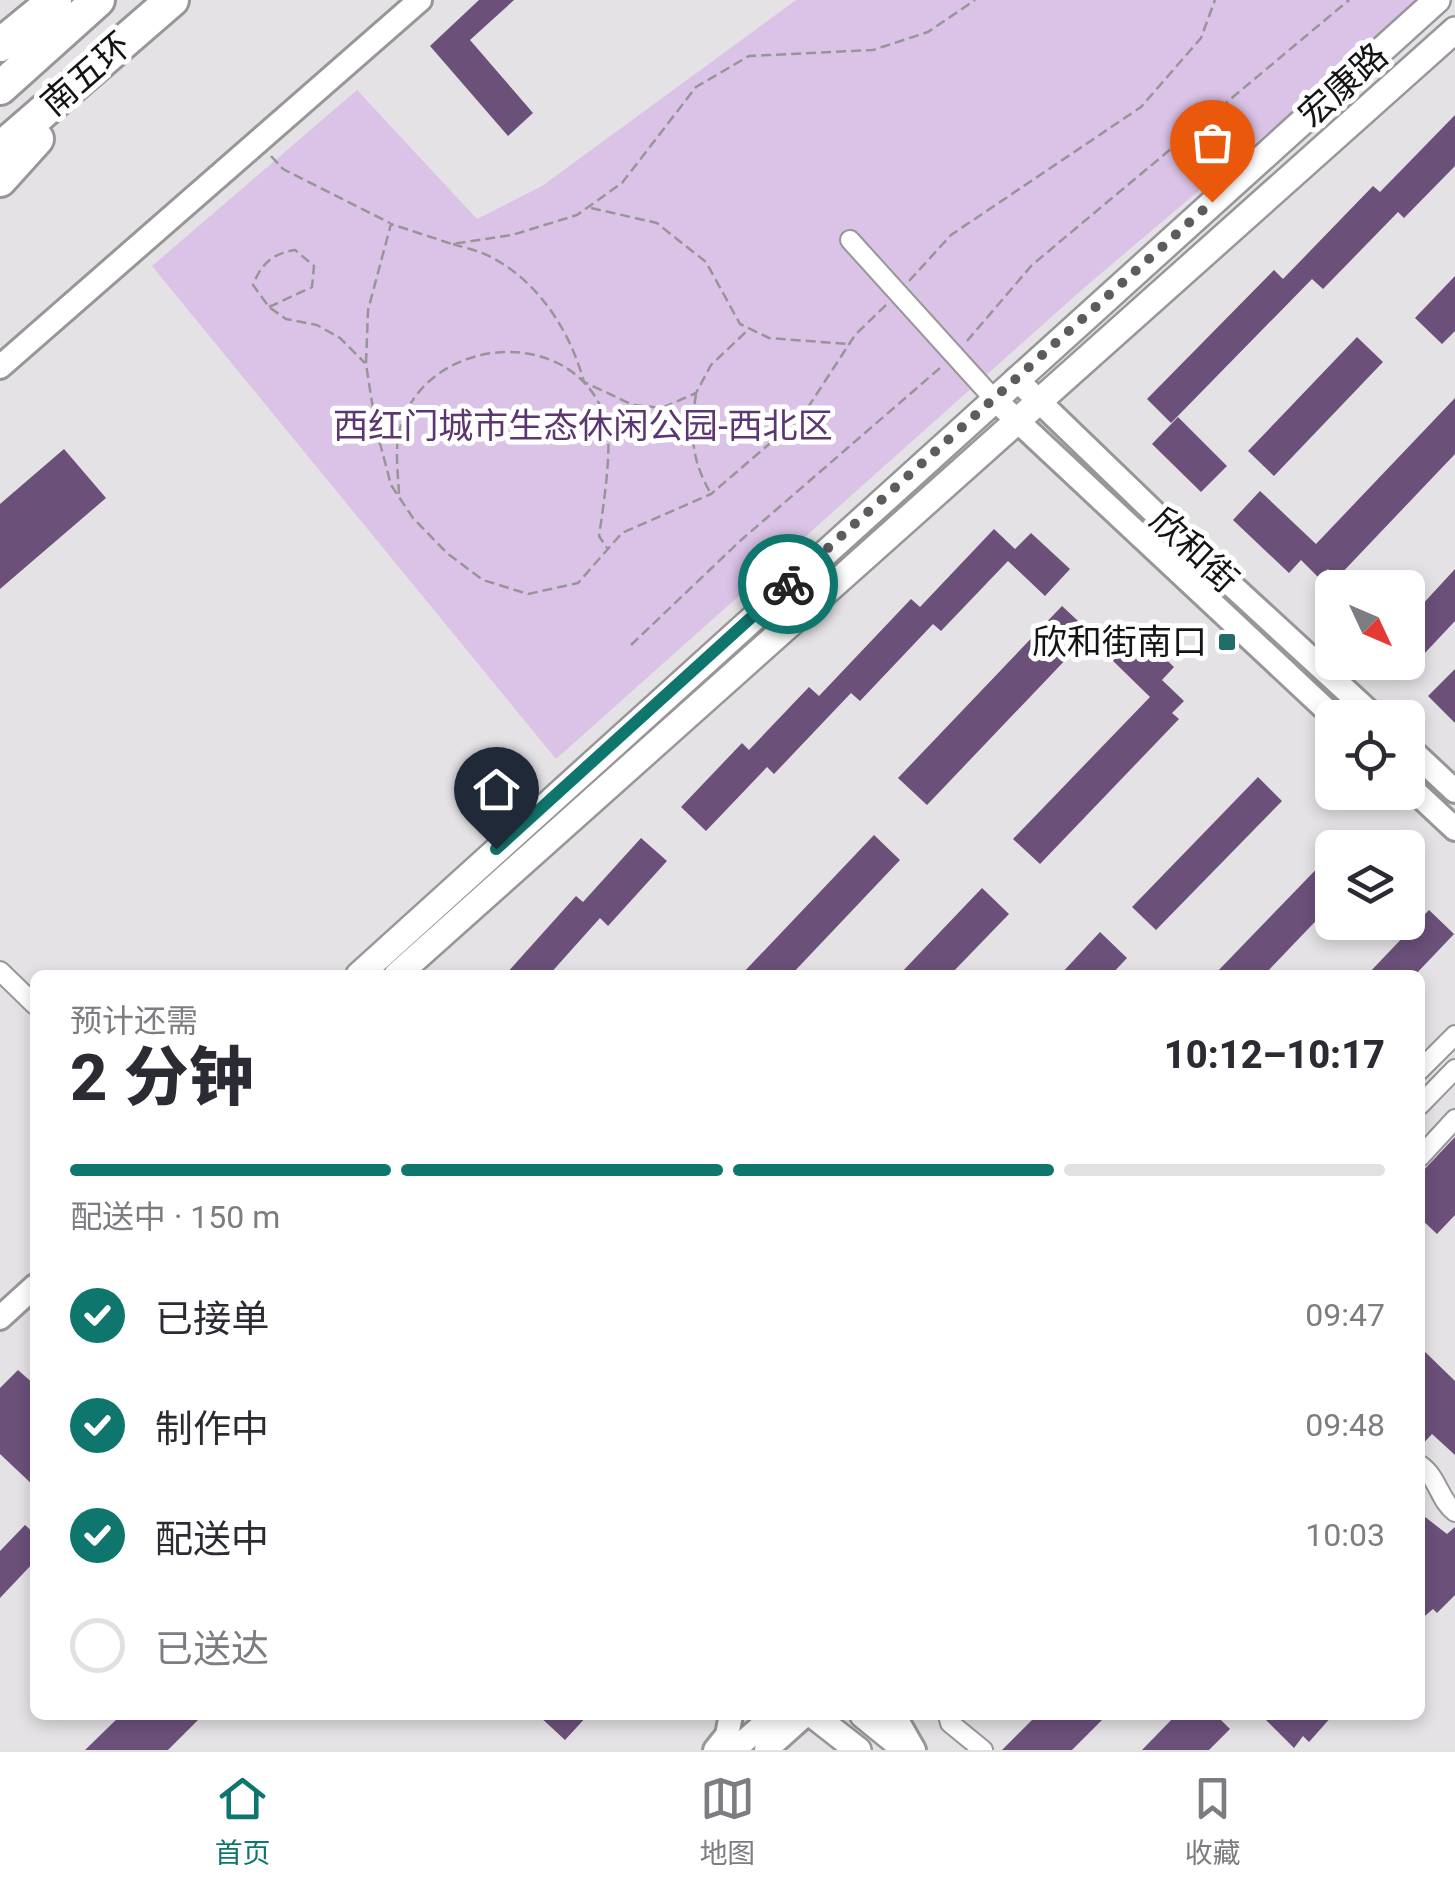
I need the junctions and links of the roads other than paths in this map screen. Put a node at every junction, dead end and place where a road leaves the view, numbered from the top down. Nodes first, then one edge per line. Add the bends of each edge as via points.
1 (55, 0) edge
2 (98, 0) edge
3 (172, 0) edge
4 (420, 0) edge
5 (1437, 0) edge
6 (138, 28) junction
7 (1455, 30) edge
8 (0, 45) edge
9 (0, 88) edge
10 (0, 150) edge
11 (0, 180) edge
12 (850, 240) dead end
13 (0, 367) edge
14 (1016, 379) junction
15 (993, 398) junction
16 (1038, 402) junction
17 (1016, 422) junction
18 (1189, 546) junction
19 (1169, 565) junction
20 (1315, 700) edge
21 (1356, 700) edge
22 (1425, 763) edge
23 (1435, 772) junction
24 (1455, 791) edge
25 (1425, 794) edge
26 (1425, 800) edge
27 (1455, 829) edge
28 (364, 970) edge
29 (403, 970) edge
30 (0, 971) edge
31 (30, 1000) edge
32 (1455, 1035) edge
33 (1425, 1065) edge
34 (1455, 1069) edge
35 (1425, 1099) edge
36 (1455, 1120) edge
37 (1425, 1151) edge
38 (30, 1291) edge
39 (0, 1318) edge
40 (1425, 1468) edge
41 (1455, 1512) edge
42 (730, 1720) edge
43 (768, 1720) edge
44 (799, 1720) edge
45 (819, 1720) edge
46 (869, 1720) edge
47 (896, 1720) edge
48 (949, 1720) edge
49 (715, 1750) edge
50 (734, 1750) edge
51 (766, 1750) edge
52 (858, 1750) edge
53 (906, 1750) edge
54 (914, 1750) edge
55 (982, 1750) edge

1 - 8 highway
2 - 9 highway, 南五环
3 - 6 highway, 南五环
4 - 13 street
5 - 14 main road, 宏康路
6 - 10 highway, 南五环
6 - 11 highway
7 - 16 main road, 宏康路
12 - 15 street
14 - 15 main road, 宏康路
14 - 16 street, 欣和街
15 - 17 street, 欣和街
15 - 28 main road, 宏康路
16 - 17 main road, 宏康路
16 - 18 street, 欣和街
17 - 19 street, 欣和街
17 - 29 main road, 宏康路
18 - 19 street via 1166,546 1162,554
18 - 21 street, 欣和街
19 - 20 street, 欣和街
22 - 23 street
23 - 24 street
23 - 25 street via 1441,786
26 - 27 street
30 - 31 street
32 - 33 street
34 - 35 street
36 - 37 street
38 - 39 street
40 - 41 street
42 - 49 street
43 - 50 street
44 - 51 street
45 - 52 main road
46 - 53 main road
47 - 54 street
48 - 55 street

